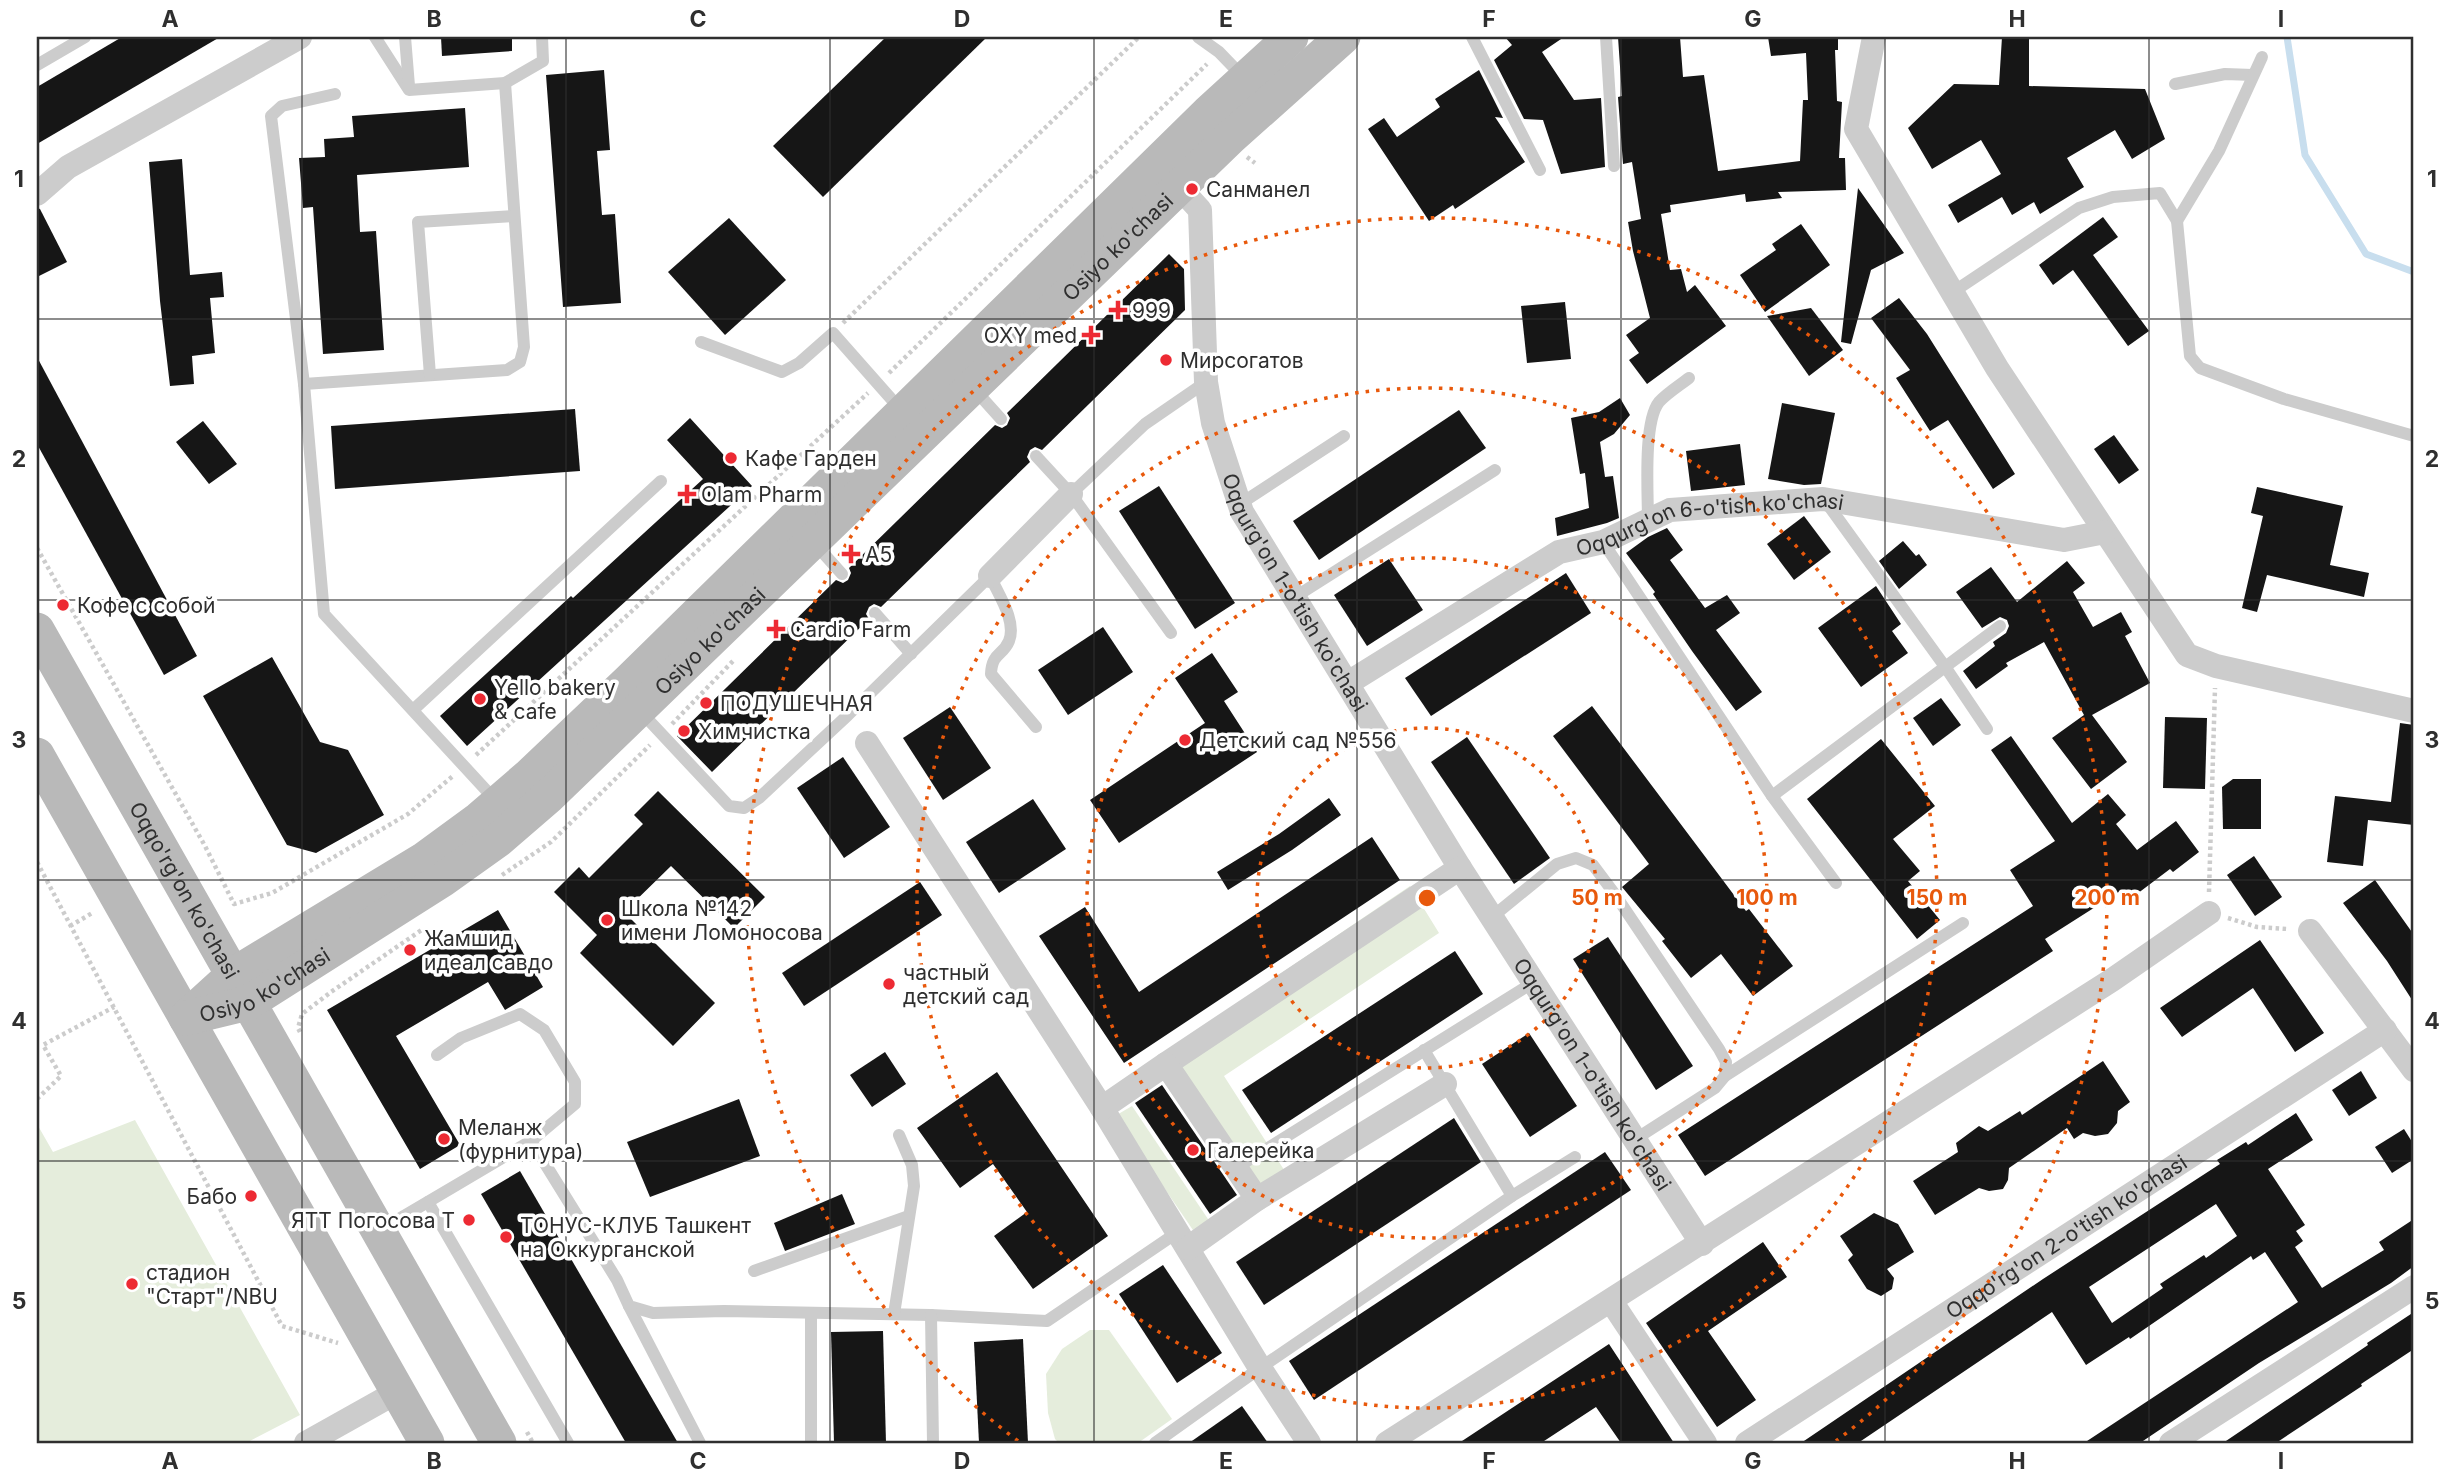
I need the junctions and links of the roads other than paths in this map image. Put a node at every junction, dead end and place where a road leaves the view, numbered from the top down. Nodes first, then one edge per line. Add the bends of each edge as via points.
1 (85, 37) edge
2 (300, 37) edge
3 (375, 37) edge
4 (405, 37) edge
5 (541, 37) edge
6 (1199, 37) edge
7 (1290, 37) edge
8 (1343, 37) edge
9 (1472, 37) edge
10 (1605, 37) edge
11 (1874, 37) edge
12 (2262, 57) dead end
13 (37, 65) edge
14 (2253, 75) junction
15 (505, 83) junction
16 (2175, 84) dead end
17 (409, 90) junction
18 (1256, 91) junction
19 (335, 94) dead end
20 (1614, 166) dead end
21 (1540, 170) dead end
22 (1168, 175) junction
23 (37, 194) edge
24 (514, 216) junction
25 (2177, 220) junction
26 (1953, 292) junction
27 (701, 342) dead end
28 (430, 375) junction
29 (1689, 378) dead end
30 (1206, 382) junction
31 (304, 384) junction
32 (972, 387) junction
33 (904, 412) junction
34 (1001, 419) dead end
35 (1344, 436) dead end
36 (2414, 436) edge
37 (1036, 456) dead end
38 (1495, 470) dead end
39 (661, 481) dead end
40 (1072, 494) junction
41 (1823, 499) junction
42 (1240, 504) junction
43 (1648, 521) junction
44 (2105, 532) junction
45 (812, 541) junction
46 (1603, 542) junction
47 (842, 574) dead end
48 (990, 576) junction
49 (1295, 597) junction
50 (875, 613) dead end
51 (2000, 626) dead end
52 (37, 630) edge
53 (1171, 633) dead end
54 (911, 654) junction
55 (1946, 668) junction
56 (1348, 683) junction
57 (639, 709) junction
58 (413, 710) junction
59 (2414, 711) edge
60 (1036, 727) dead end
61 (1987, 729) dead end
62 (867, 743) dead end
63 (37, 755) edge
64 (1772, 796) junction
65 (498, 803) junction
66 (1460, 868) junction
67 (1836, 883) dead end
68 (2209, 913) road end
69 (1492, 917) junction
70 (1963, 923) dead end
71 (2310, 931) road end
72 (1534, 982) junction
73 (241, 989) junction
74 (186, 1018) junction
75 (2385, 1030) junction
76 (1424, 1051) junction
77 (437, 1055) dead end
78 (1166, 1064) junction
79 (2414, 1070) edge
80 (1726, 1076) junction
81 (1445, 1084) junction
82 (1102, 1108) junction
83 (899, 1135) dead end
84 (1634, 1139) junction
85 (531, 1141) junction
86 (1574, 1157) dead end
87 (1236, 1168) junction
88 (1512, 1196) junction
89 (1257, 1199) junction
90 (428, 1202) junction
91 (909, 1216) junction
92 (379, 1231) junction
93 (1183, 1240) junction
94 (1702, 1244) junction
95 (754, 1271) dead end
96 (2414, 1287) edge
97 (1611, 1301) junction
98 (629, 1306) junction
99 (811, 1313) junction
100 (894, 1314) junction
101 (931, 1315) junction
102 (1260, 1368) junction
103 (397, 1392) junction
104 (306, 1443) edge
105 (426, 1443) edge
106 (499, 1443) edge
107 (568, 1443) edge
108 (700, 1443) edge
109 (811, 1443) edge
110 (933, 1443) edge
111 (1155, 1443) edge
112 (1310, 1443) edge
113 (1387, 1443) edge
114 (1705, 1443) edge
115 (1747, 1443) edge
116 (2171, 1443) edge

1 - 13 lane
2 - 23 street via 68,167
3 - 17 lane
4 - 17 lane
5 - 15 lane via 543,61
6 - 18 lane
7 - 18 main road, Osiyo ko'chasi
8 - 18 main road, Osiyo ko'chasi
9 - 21 lane
10 - 20 lane
11 - 26 street via 1856,129
12 - 14 lane
14 - 16 lane via 2225,74
14 - 25 lane via 2219,151
15 - 17 lane
15 - 24 lane
18 - 22 main road, Osiyo ko'chasi
19 - 31 lane via 282,106 271,116
22 - 30 street, Oqqurg'on 1-o'tish ko'chasi via 1200,210
22 - 32 main road, Osiyo ko'chasi
22 - 33 main road, Osiyo ko'chasi
24 - 28 lane via 520,362 507,370
24 - 28 lane via 418,222
25 - 26 lane via 2160,193 2113,197 2079,208
25 - 36 lane via 2190,356 2200,368 2284,399
26 - 44 street
27 - 33 lane via 782,372 833,334
28 - 31 lane
29 - 43 lane via 1658,403 1648,453
30 - 40 lane via 1145,424
30 - 42 street, Oqqurg'on 1-o'tish ko'chasi via 1213,423
31 - 58 lane via 324,614
32 - 34 lane
32 - 45 main road, Osiyo ko'chasi
33 - 65 main road, Osiyo ko'chasi
35 - 42 lane
37 - 40 lane
38 - 49 lane
39 - 58 lane
40 - 48 street
40 - 53 lane
41 - 43 street, Oqqurg'on 6-o'tish ko'chasi via 1670,510
41 - 44 street, Oqqurg'on 6-o'tish ko'chasi via 2064,540
41 - 55 lane
42 - 49 street, Oqqurg'on 1-o'tish ko'chasi
43 - 46 street, Oqqurg'on 6-o'tish ko'chasi
44 - 59 street via 2187,655 2216,666
45 - 47 lane
45 - 57 main road, Osiyo ko'chasi
46 - 56 street, Oqqurg'on 6-o'tish ko'chasi via 1559,552
46 - 64 lane
48 - 54 lane
48 - 60 lane via 1011,624 1009,640 991,662 990,674
49 - 56 street, Oqqurg'on 1-o'tish ko'chasi
50 - 54 lane
51 - 55 lane
52 - 73 main road, Oqqo'rg'on ko'chasi
54 - 57 lane via 744,807 729,806
55 - 61 lane
55 - 64 lane
56 - 66 street, Oqqurg'on 1-o'tish ko'chasi
57 - 73 main road, Osiyo ko'chasi via 498,840 384,919
58 - 65 lane
62 - 82 street
63 - 74 main road
64 - 67 lane
65 - 73 main road, Osiyo ko'chasi
66 - 69 street, Oqqurg'on 1-o'tish ko'chasi
66 - 78 street
68 - 94 street
69 - 72 street, Oqqurg'on 1-o'tish ko'chasi
69 - 80 lane via 1557,864 1576,858 1593,865 1719,1049 1726,1062
70 - 80 lane
71 - 75 street
72 - 76 lane
72 - 84 street, Oqqurg'on 1-o'tish ko'chasi
73 - 74 main road, Osiyo ko'chasi
73 - 92 main road, Oqqo'rg'on ko'chasi
74 - 103 main road
75 - 79 street
75 - 115 street, Oqqo'rg'on 2-o'tish ko'chasi
76 - 81 lane
76 - 87 lane
77 - 85 lane via 461,1038 520,1013 544,1031 575,1082 575,1104
78 - 82 street
78 - 87 street
80 - 84 lane via 1715,1088
81 - 88 lane
81 - 89 street
82 - 93 street
83 - 91 lane via 912,1165
84 - 94 street, Oqqurg'on 1-o'tish ko'chasi
85 - 90 lane
85 - 98 lane
86 - 88 lane
87 - 89 street
88 - 102 lane
89 - 93 street
90 - 92 lane
90 - 107 lane
91 - 95 lane
91 - 100 lane
92 - 106 main road, Oqqo'rg'on ko'chasi
93 - 101 lane via 1047,1321
93 - 102 street
94 - 97 street
96 - 116 street
97 - 113 street
97 - 114 street
98 - 99 lane via 653,1313
98 - 108 lane
99 - 100 lane
99 - 109 lane
100 - 101 lane
101 - 110 lane
102 - 111 lane
102 - 112 street
103 - 104 street
103 - 105 main road

